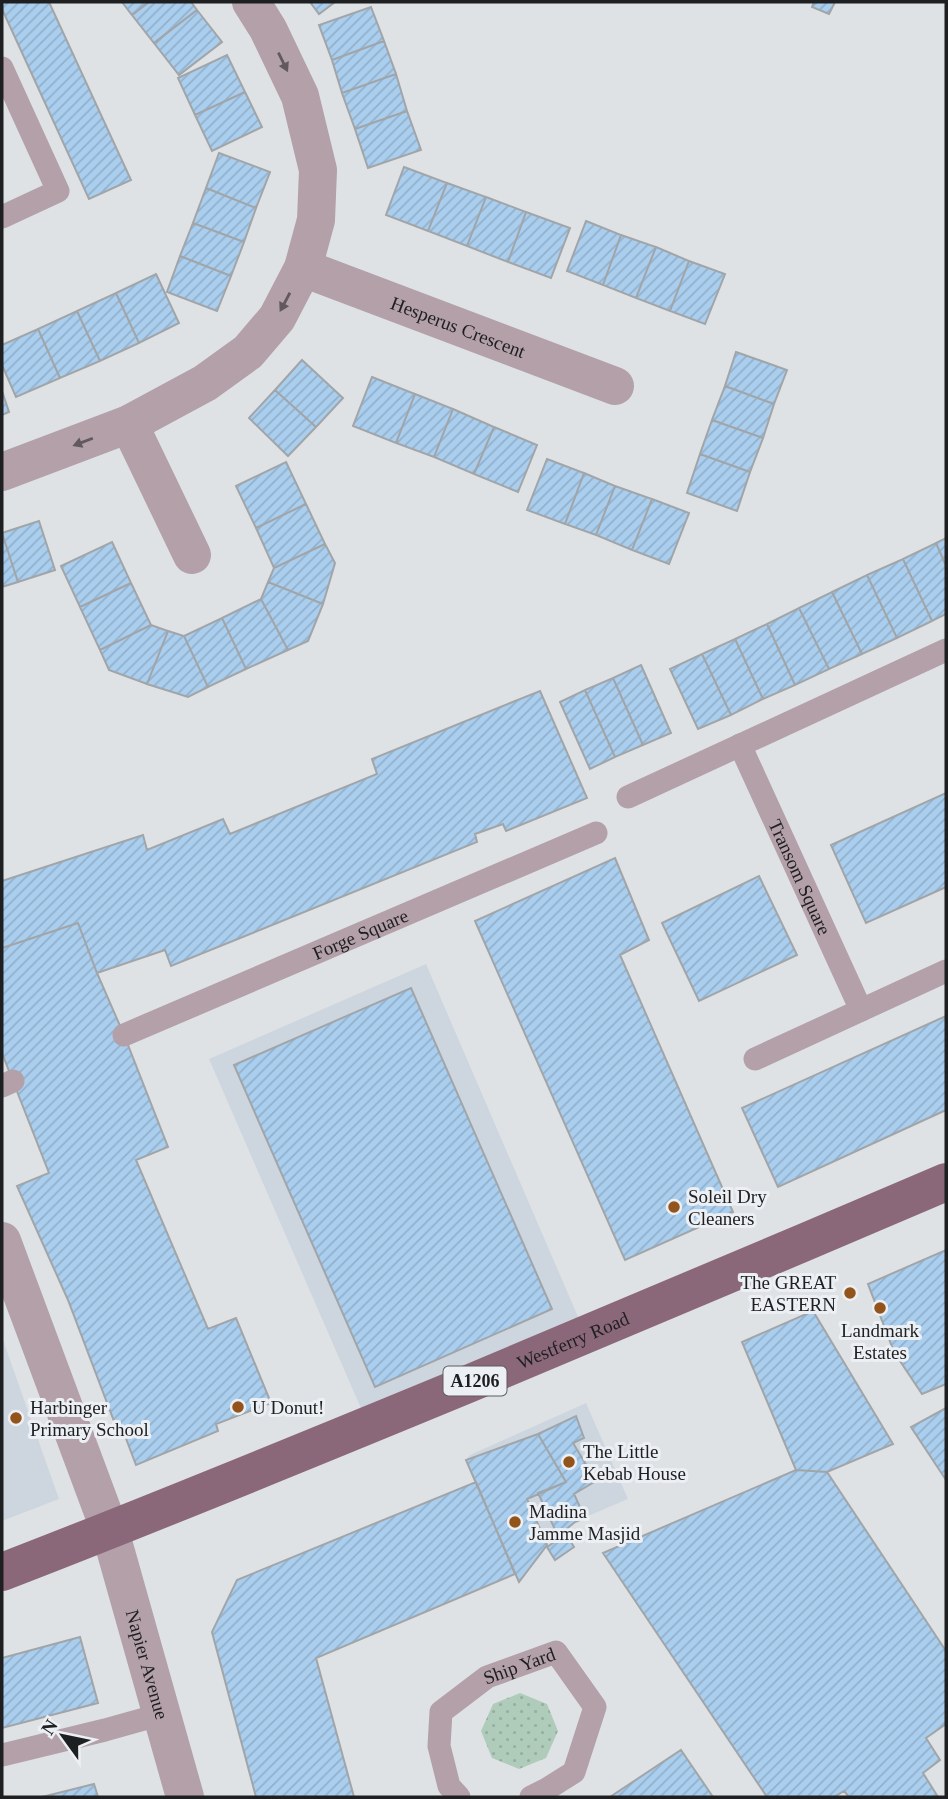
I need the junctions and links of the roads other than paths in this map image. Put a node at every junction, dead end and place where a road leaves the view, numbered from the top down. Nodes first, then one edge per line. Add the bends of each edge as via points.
1 (251, 2) edge
2 (2, 68) edge
3 (2, 217) edge
4 (303, 268) junction
5 (615, 386) dead end
6 (130, 424) junction
7 (2, 472) edge
8 (192, 555) dead end
9 (946, 650) edge
10 (740, 745) junction
11 (628, 797) dead end
12 (596, 833) dead end
13 (946, 971) edge
14 (861, 1010) junction
15 (124, 1035) dead end
16 (755, 1059) dead end
17 (946, 1182) edge
18 (2, 1241) edge
19 (110, 1531) junction
20 (2, 1572) edge
21 (162, 1714) junction
22 (2, 1755) edge
23 (544, 1795) edge
24 (185, 1797) edge
25 (459, 1797) edge

1 -> 4 street via 300,96 318,170 316,220
2 - 3 lane via 58,191
4 - 5 street, Hesperus Crescent
4 -> 6 street via 277,317 248,352 205,383
6 -> 7 street
6 - 8 street
9 - 10 lane
10 - 11 lane
10 - 14 lane, Transom Square
12 - 15 lane, Forge Square
13 - 14 lane
14 - 16 lane
17 - 19 main road, Westferry Road / A1206
18 - 19 street, Napier Avenue
19 - 20 main road, Westferry Road / A1206
19 - 21 street, Napier Avenue
21 - 22 lane
21 - 24 street, Napier Avenue
23 - 25 lane, Ship Yard via 574,1772 595,1707 556,1652 487,1677 442,1712 439,1746 449,1786

